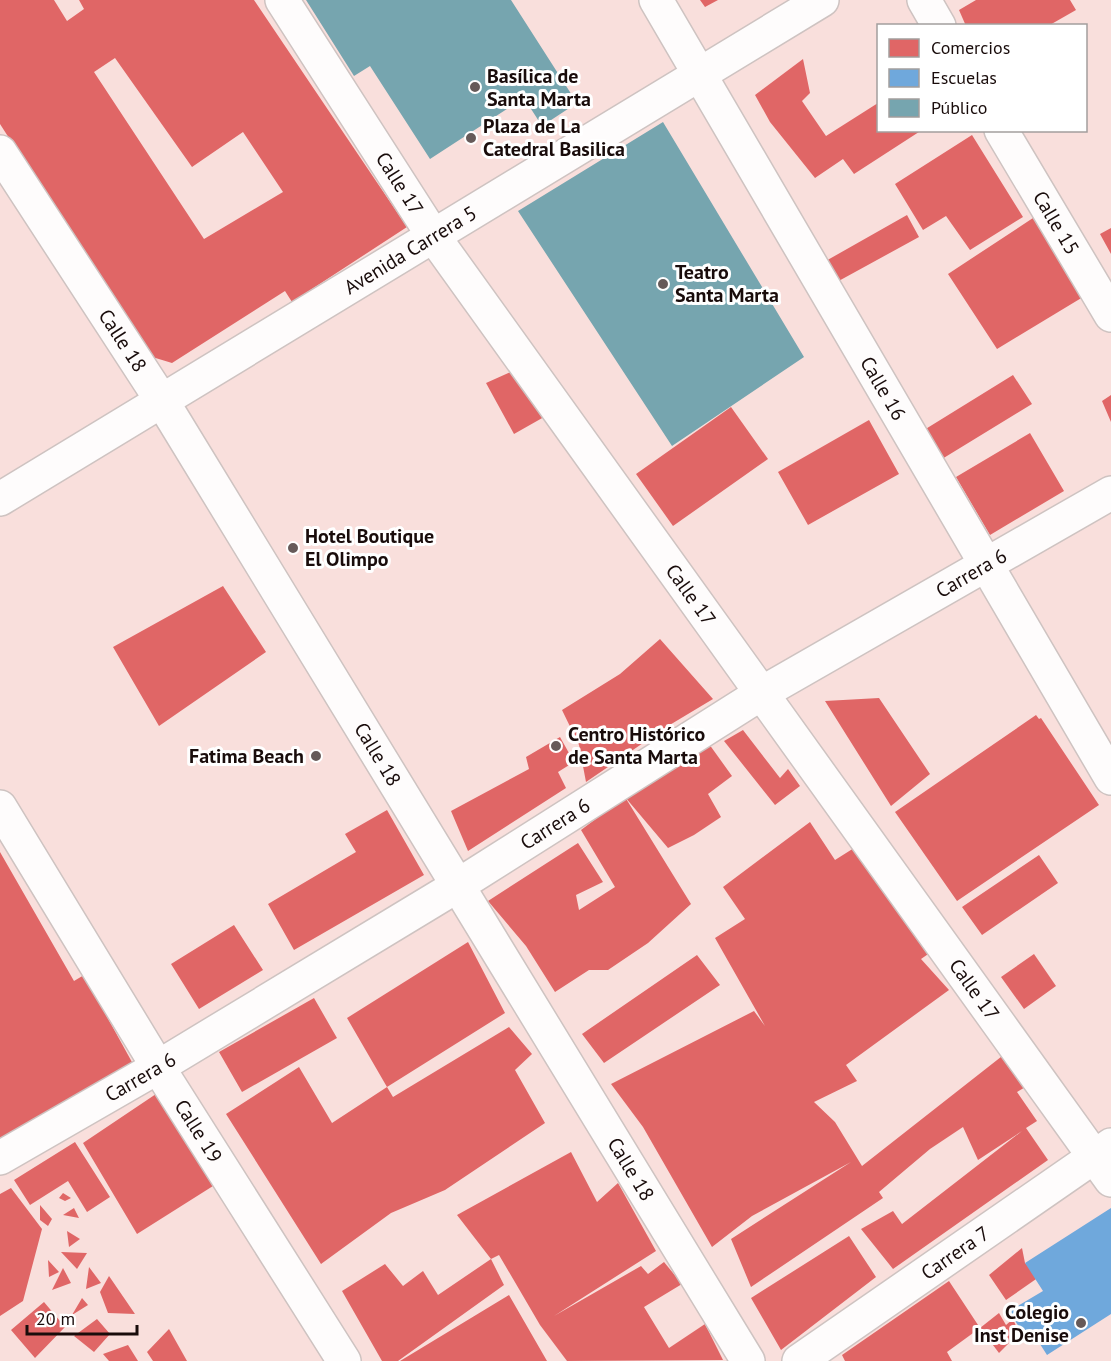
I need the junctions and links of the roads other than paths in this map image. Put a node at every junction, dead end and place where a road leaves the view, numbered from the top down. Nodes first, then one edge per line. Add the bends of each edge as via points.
1 (282, 0) edge
2 (656, 0) edge
3 (822, 0) edge
4 (924, 0) edge
5 (938, 24) edge
6 (699, 73) junction
7 (1002, 132) edge
8 (0, 152) edge
9 (434, 237) junction
10 (1111, 315) edge
11 (162, 401) junction
12 (1111, 493) edge
13 (0, 500) edge
14 (986, 564) junction
15 (762, 693) junction
16 (1111, 778) edge
17 (0, 807) edge
18 (457, 886) junction
19 (158, 1067) junction
20 (0, 1158) edge
21 (1105, 1160) edge
22 (344, 1361) edge
23 (748, 1361) edge
24 (799, 1361) edge

1 - 9 street, Calle 17
2 - 6 street, Calle 16
3 - 6 street, Avenida Carrera 5
4 - 5 street
6 - 9 street, Avenida Carrera 5
6 - 14 street, Calle 16
7 - 10 street, Calle 15
8 - 11 street, Calle 18
9 - 11 street, Avenida Carrera 5
9 - 15 street, Calle 17
11 - 13 street, Avenida Carrera 5
11 - 18 street, Calle 18
12 - 14 street, Carrera 6
14 - 15 street, Carrera 6
14 - 16 street, Calle 16
15 - 18 street, Carrera 6
15 - 21 street, Calle 17
17 - 19 street, Calle 19
18 - 19 street, Carrera 6
18 - 23 street, Calle 18
19 - 20 street, Carrera 6
19 - 22 street, Calle 19
21 - 24 street, Carrera 7

